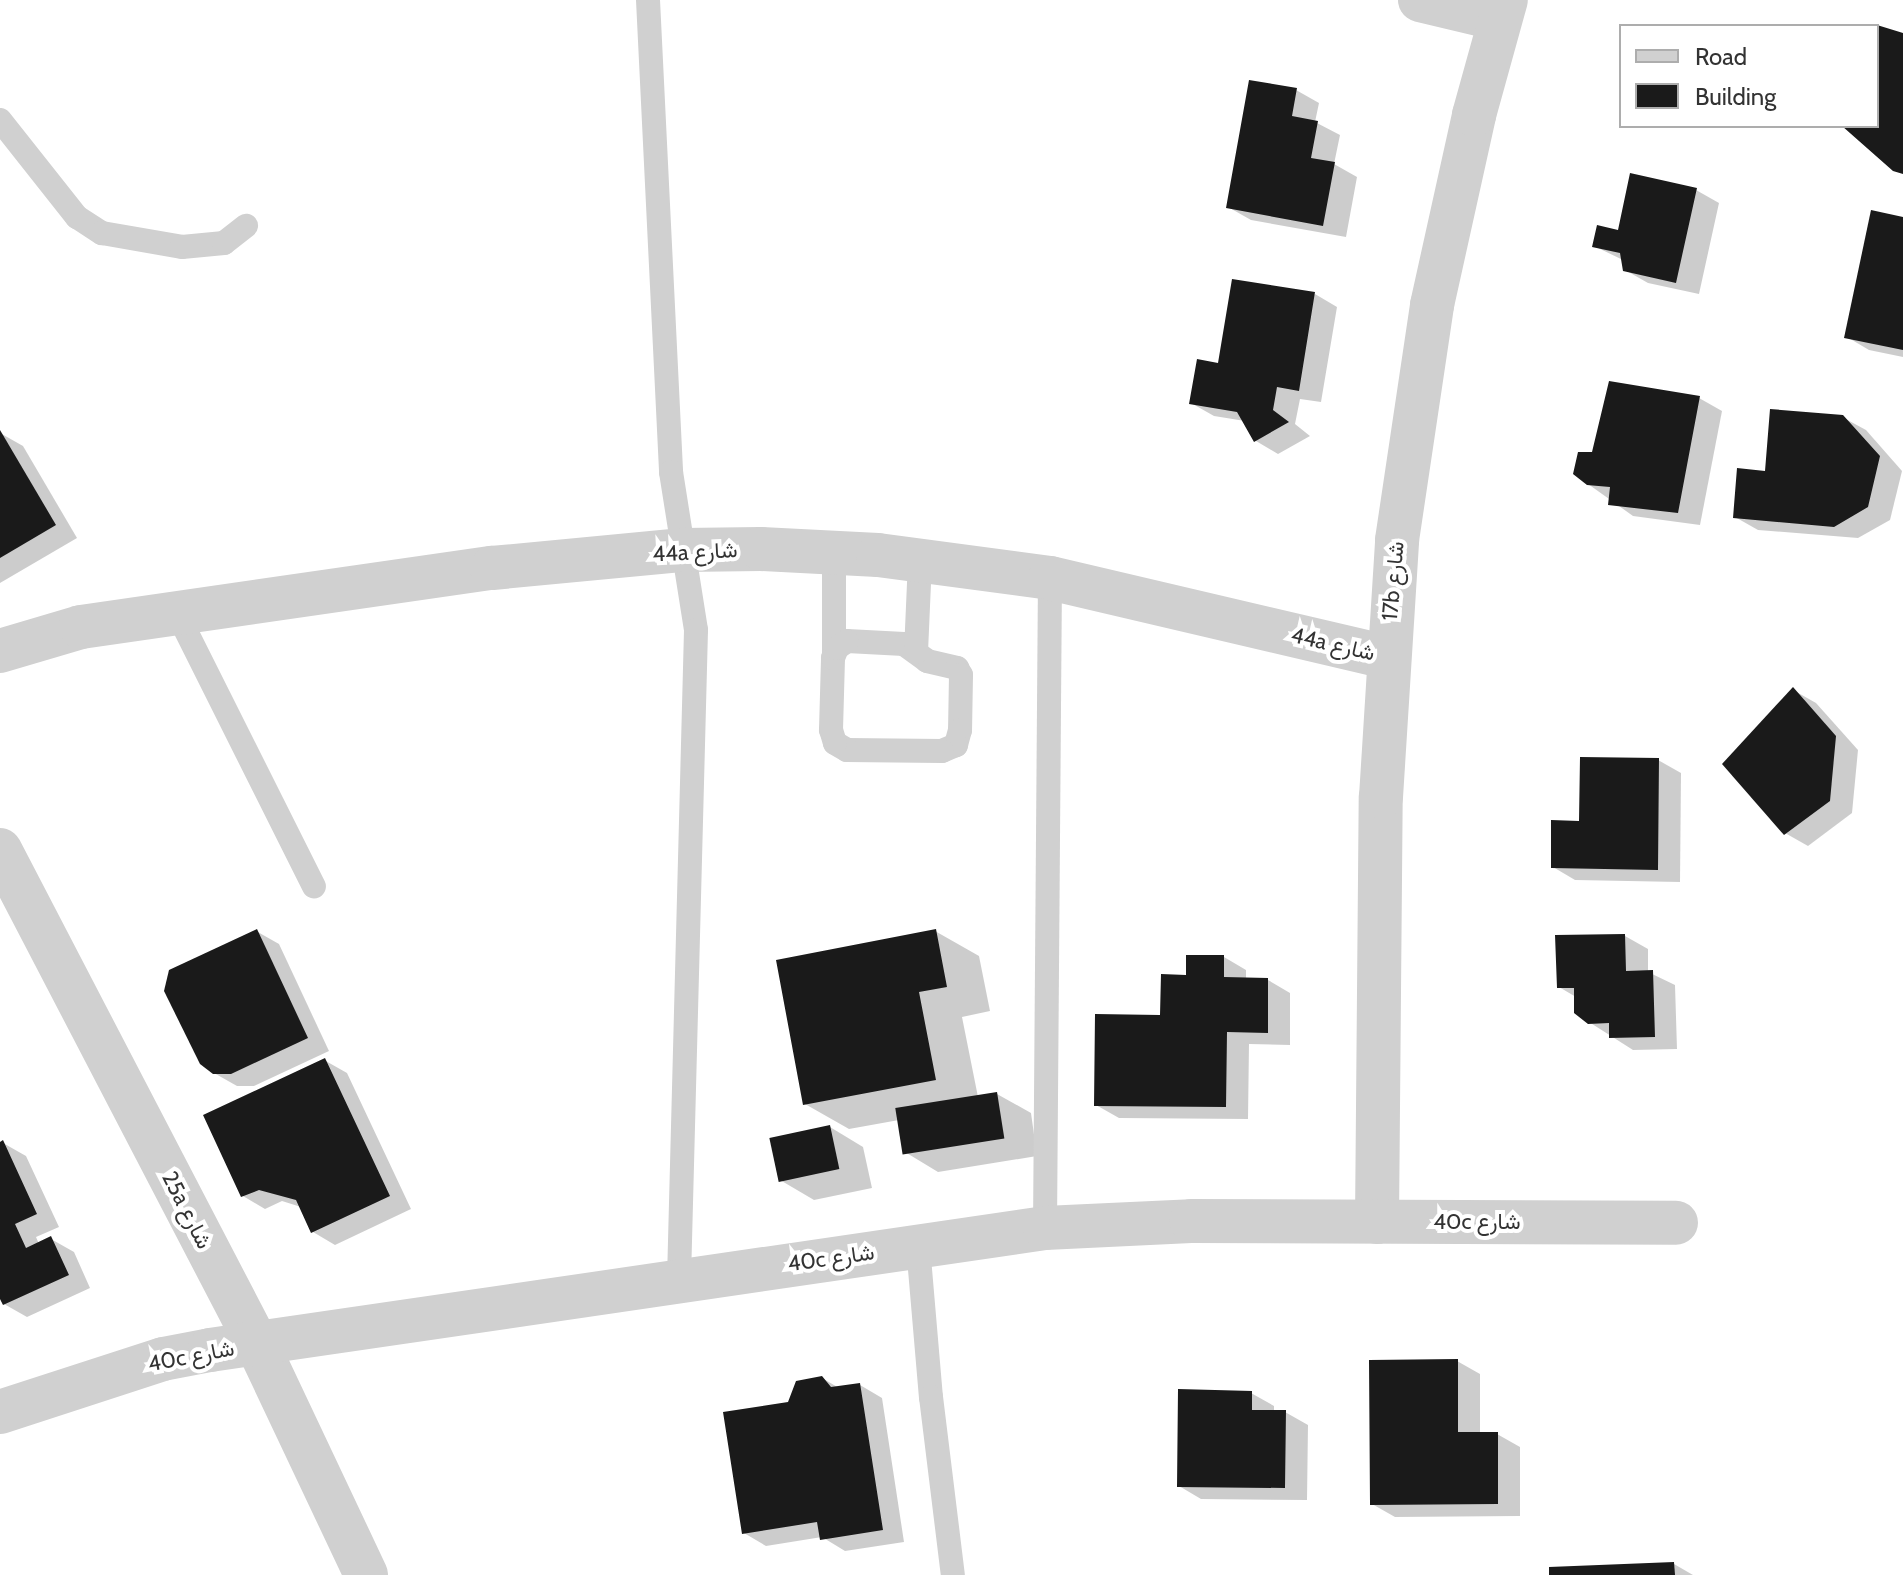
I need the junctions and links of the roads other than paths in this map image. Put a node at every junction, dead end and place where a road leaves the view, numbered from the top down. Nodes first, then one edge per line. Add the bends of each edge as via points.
1 (648, 0) edge
2 (1420, 0) edge
3 (1503, 10) edge
4 (0, 120) edge
5 (246, 226) dead end
6 (683, 550) junction
7 (834, 552) junction
8 (920, 560) junction
9 (1050, 578) junction
10 (176, 611) junction
11 (0, 651) edge
12 (916, 652) junction
13 (834, 653) junction
14 (1387, 657) junction
15 (0, 850) edge
16 (314, 886) dead end
17 (1377, 1222) junction
18 (1676, 1223) dead end
19 (1045, 1228) junction
20 (918, 1246) junction
21 (679, 1280) junction
22 (257, 1344) junction
23 (0, 1412) edge
24 (366, 1575) edge
25 (953, 1575) edge

1 - 6 lane via 671,472
2 - 3 street
3 - 14 street, 17b شارع via 1432,305 1399,525
4 - 5 lane via 77,217 102,233 182,247 224,243
6 - 7 street, 44a شارع
6 - 10 street, 44a شارع via 492,568
6 - 21 lane via 696,630
7 - 8 street, 44a شارع
7 - 13 lane
8 - 9 street, 44a شارع
8 - 12 lane
9 - 14 street, 44a شارع
9 - 19 lane
10 - 11 street, 44a شارع via 81,627
10 - 16 lane
12 - 13 lane via 904,644 847,641
12 - 13 lane via 927,661 951,664 961,675 959,738 949,750 847,750 835,743
14 - 17 street, 17b شارع
15 - 22 street, 25a شارع
17 - 18 street, 40c شارع
17 - 19 street, 40c شارع via 1176,1221
19 - 20 street, 40c شارع
20 - 21 street, 40c شارع
20 - 25 lane
21 - 22 street, 40c شارع
22 - 23 street, 40c شارع via 163,1359
22 - 24 street, 25a شارع

